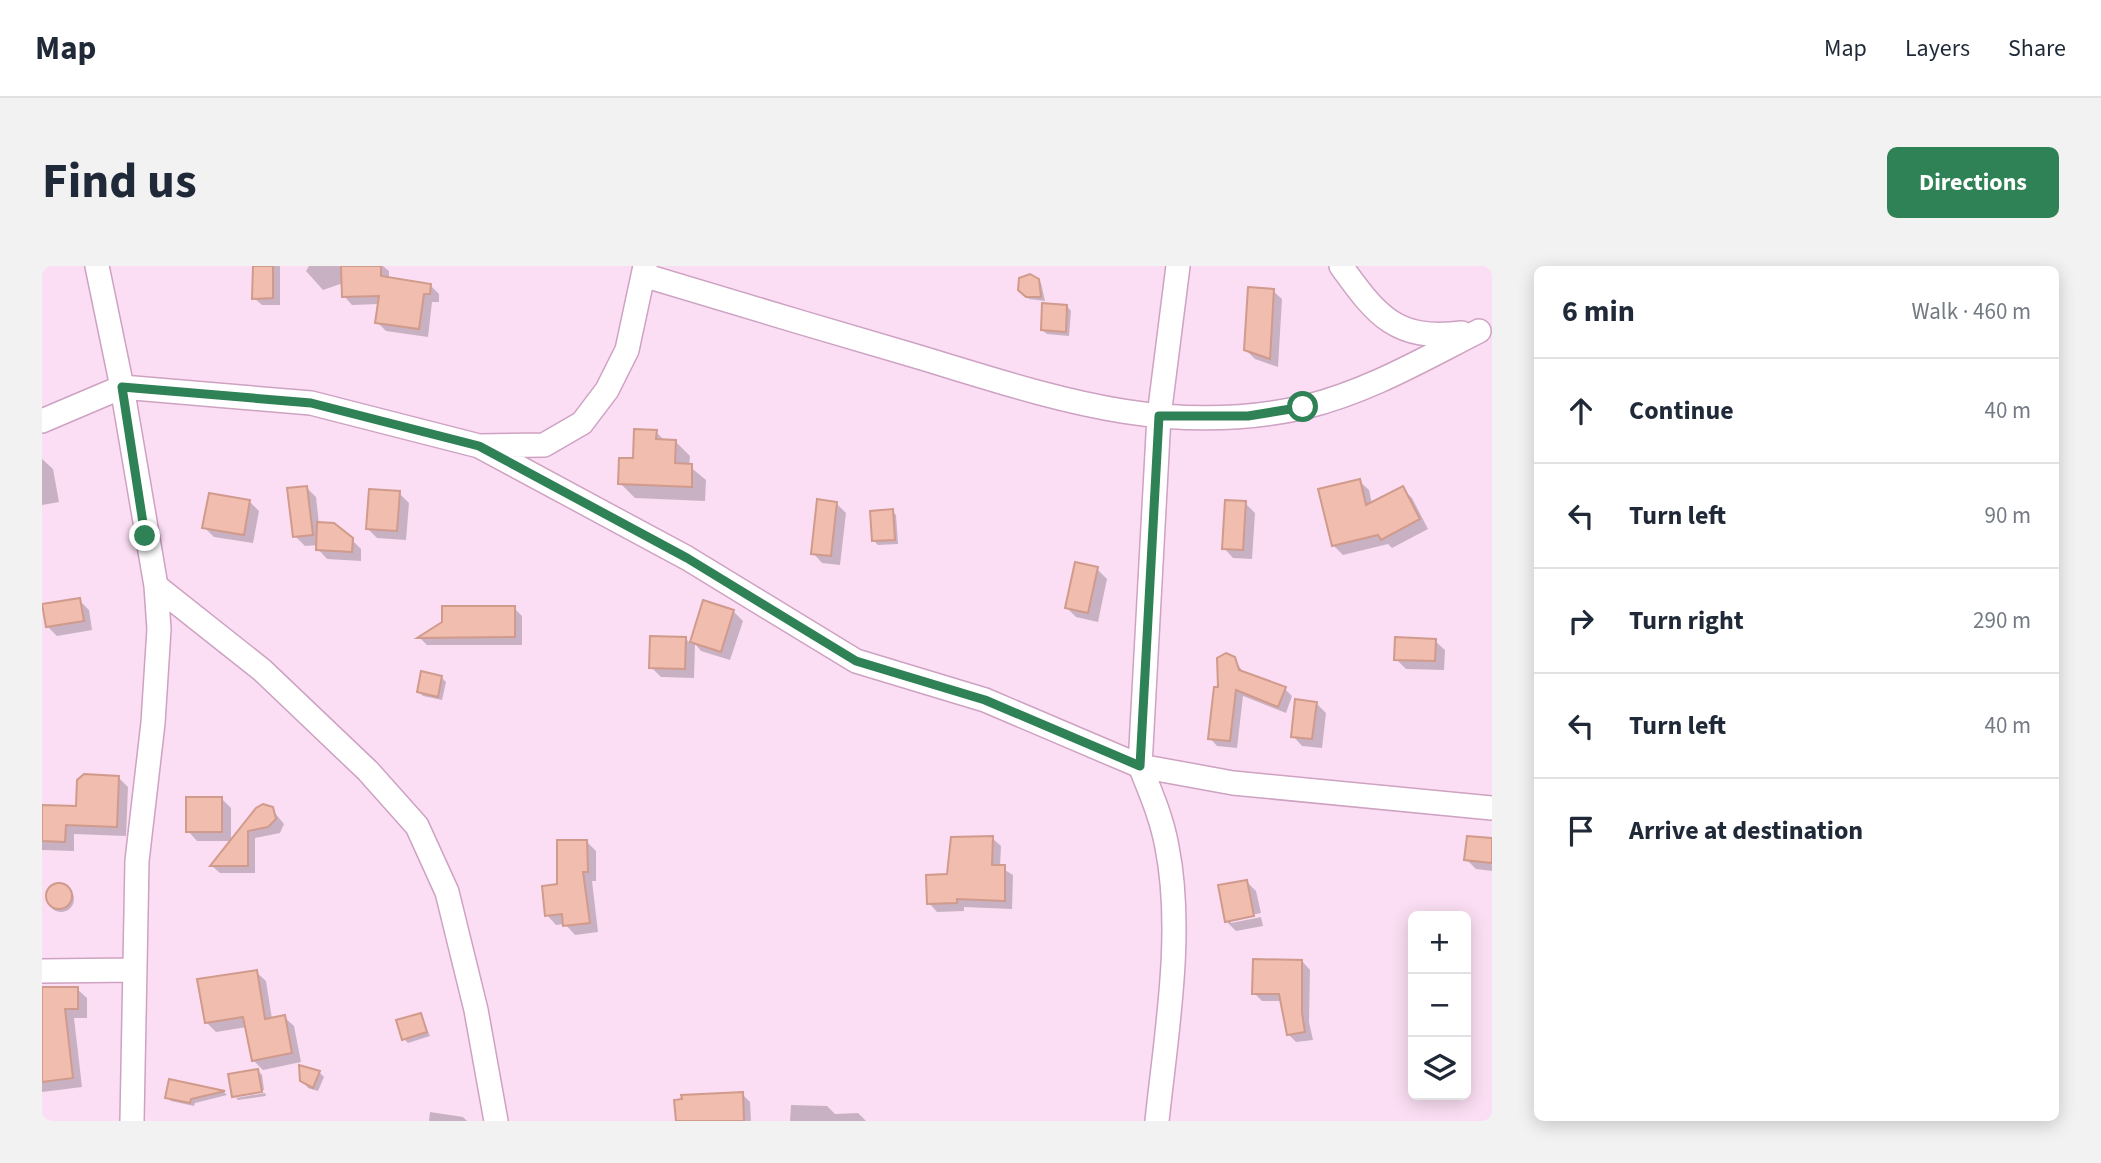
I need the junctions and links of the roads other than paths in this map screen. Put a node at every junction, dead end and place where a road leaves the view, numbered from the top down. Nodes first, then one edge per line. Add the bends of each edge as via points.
1 (97, 266) edge
2 (1178, 266) edge
3 (1340, 266) edge
4 (644, 271) edge
5 (1485, 330) edge
6 (122, 387) junction
7 (1159, 416) junction
8 (42, 421) edge
9 (479, 446) junction
10 (156, 586) junction
11 (1140, 766) junction
12 (1492, 808) edge
13 (135, 970) junction
14 (42, 971) edge
15 (132, 1121) edge
16 (496, 1121) edge
17 (1157, 1121) edge

1 - 6 street
2 - 7 street
3 - 5 street via 1393,325 1418,335
4 - 7 street via 1099,409
4 - 9 street via 627,349 607,390 582,423 544,445
5 - 7 street via 1342,397 1248,416
6 - 8 street
6 - 9 street via 311,403
6 - 10 street
7 - 11 street
9 - 11 street via 687,558 856,661 985,700
10 - 13 street via 159,629 140,818
10 - 16 street via 262,670 368,771 416,826 447,892 476,1010
11 - 12 street via 1233,783
11 - 17 street via 1160,816 1172,891 1168,1017
13 - 14 street
13 - 15 street

